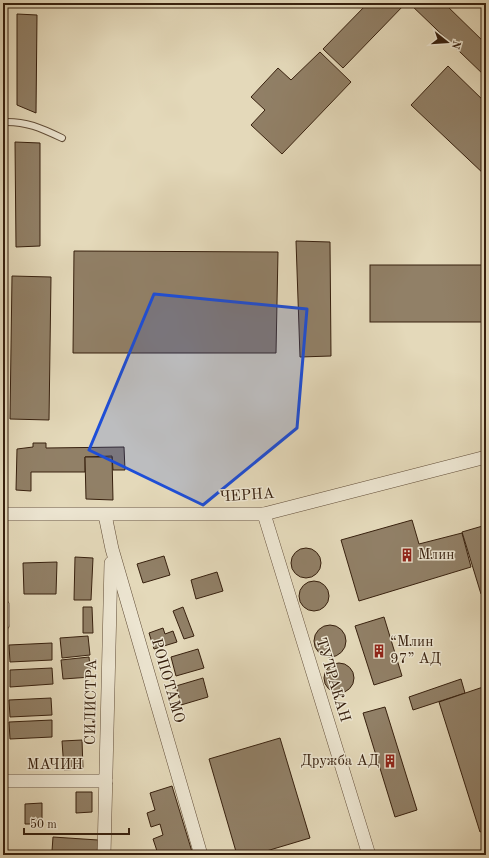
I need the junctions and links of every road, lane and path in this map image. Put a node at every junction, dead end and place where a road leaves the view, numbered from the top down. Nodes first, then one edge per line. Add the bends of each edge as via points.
1 (3, 122) edge
2 (62, 138) dead end
3 (486, 457) edge
4 (3, 514) edge
5 (264, 514) junction
6 (105, 515) junction
7 (112, 549) junction
8 (3, 606) edge
9 (3, 624) edge
10 (3, 781) edge
11 (106, 781) junction
12 (486, 853) edge
13 (104, 855) edge
14 (201, 855) edge
15 (369, 855) edge
16 (480, 855) edge

1 - 2 lane via 20,122
3 - 5 street, ЧЕРНА
4 - 6 street, ЧЕРНА
5 - 6 street, ЧЕРНА
5 - 15 street, ТУТРАКАН
6 - 7 street, РОПОТАМО
7 - 11 street, СИЛИСТРА
7 - 14 street, РОПОТАМО
8 - 9 street
10 - 11 street, МАЧИН
11 - 13 street, СИЛИСТРА
12 - 16 lane

